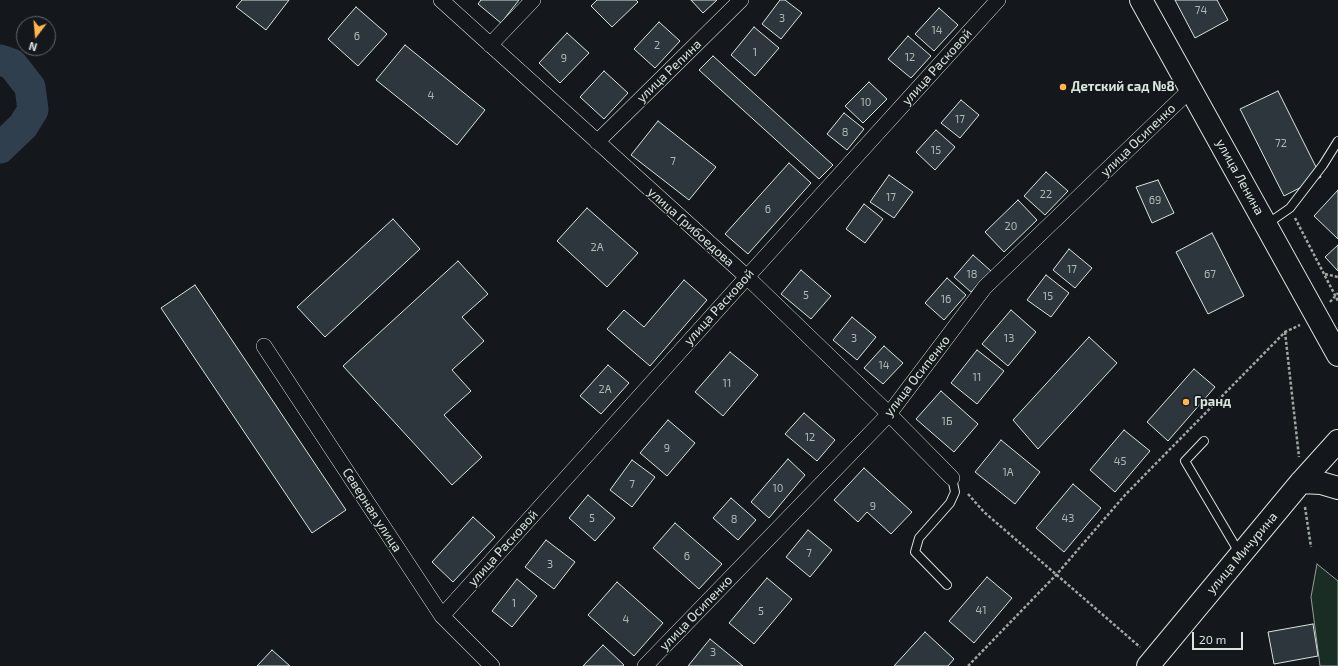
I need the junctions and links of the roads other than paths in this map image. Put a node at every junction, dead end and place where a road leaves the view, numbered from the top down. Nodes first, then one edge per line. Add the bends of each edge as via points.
1 (441, 0) edge
2 (533, 0) edge
3 (741, 0) edge
4 (998, 0) edge
5 (1141, 0) edge
6 (490, 45) junction
7 (1191, 89) junction
8 (1338, 141) edge
9 (597, 142) junction
10 (1266, 225) junction
11 (746, 277) junction
12 (264, 346) dead end
13 (1338, 355) edge
14 (888, 414) junction
15 (1338, 441) edge
16 (1204, 442) dead end
17 (952, 478) joint
18 (1301, 482) junction
19 (1338, 488) edge
20 (1240, 555) junction
21 (948, 585) dead end
22 (442, 616) junction
23 (1151, 662) edge
24 (492, 666) edge
25 (645, 666) edge

1 - 6 street, улица Грибоедова
2 - 6 street
3 - 9 street, улица Репина
4 - 11 street, улица Расковой
5 - 7 main road, улица Ленина
6 - 9 street, улица Грибоедова
7 - 10 main road, улица Ленина
7 - 14 street, улица Осипенко via 985,287
8 - 10 lane via 1290,208
9 - 11 street, улица Грибоедова
10 - 13 main road, улица Ленина
11 - 14 street, улица Грибоедова
11 - 22 street, улица Расковой
12 - 22 street, Северная улица
14 - 17 street, улица Грибоедова
14 - 25 street, улица Осипенко
15 - 18 main road, улица Мичурина
16 - 20 lane via 1185,461
17 - 21 lane via 955,492 950,503 919,538 915,552
18 - 19 main road via 1321,483
18 - 20 main road, улица Мичурина
20 - 23 main road, улица Мичурина
22 - 24 street, Северная улица

